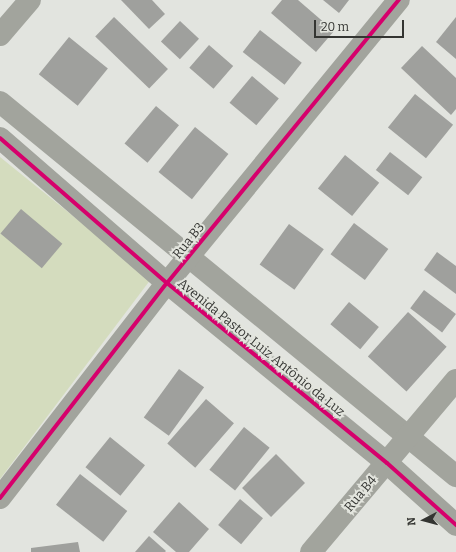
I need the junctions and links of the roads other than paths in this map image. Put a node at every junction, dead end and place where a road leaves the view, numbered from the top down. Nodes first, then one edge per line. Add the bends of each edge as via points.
1 (30, 0) edge
2 (399, 0) edge
3 (0, 35) edge
4 (0, 102) edge
5 (0, 138) edge
6 (191, 255) junction
7 (167, 284) junction
8 (456, 380) edge
9 (410, 435) junction
10 (387, 463) junction
11 (456, 476) edge
12 (0, 498) edge
13 (456, 525) edge
14 (311, 552) edge

1 - 3 street
2 - 6 street, Rua B3
4 - 6 street, Avenida Pastor Luiz Antônio da Luz
5 - 7 street, Avenida Pastor Luiz Antônio da Luz
6 - 7 street, Rua B3
6 - 9 street, Avenida Pastor Luiz Antônio da Luz
7 - 10 street, Avenida Pastor Luiz Antônio da Luz
7 - 12 street, Rua B3
8 - 9 street, Rua B4
9 - 10 street, Rua B4
9 - 11 street, Avenida Pastor Luiz Antônio da Luz
10 - 13 street, Avenida Pastor Luiz Antônio da Luz
10 - 14 street, Rua B4

